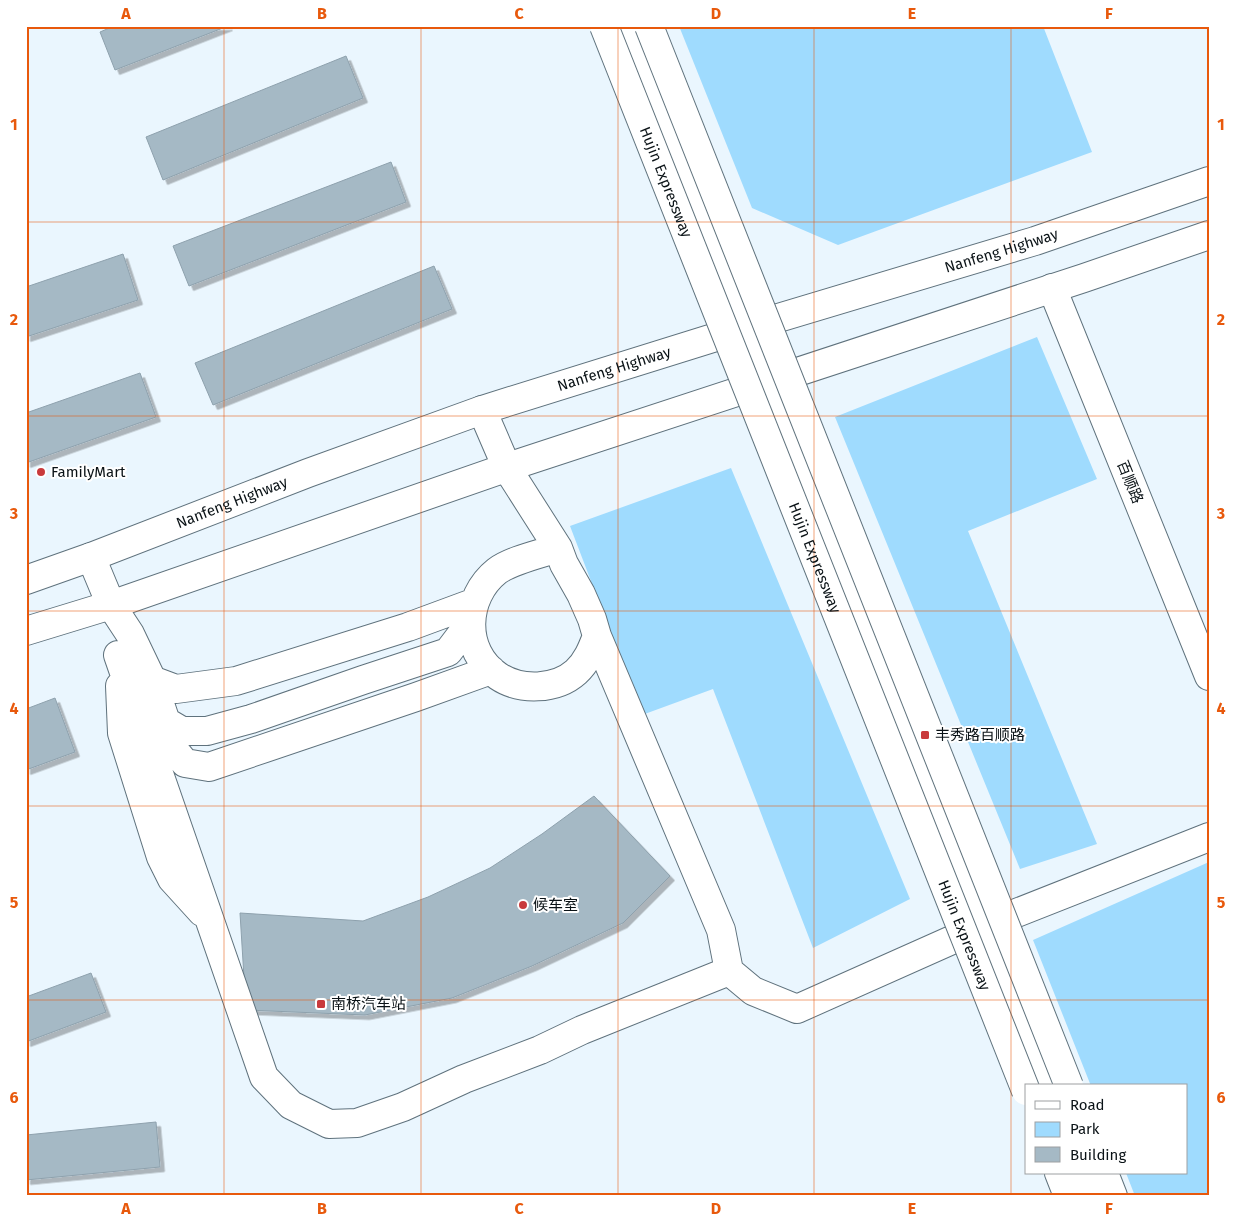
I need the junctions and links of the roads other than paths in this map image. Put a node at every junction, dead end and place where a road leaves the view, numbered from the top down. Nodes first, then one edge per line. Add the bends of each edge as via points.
1 (604, 26) edge
2 (630, 26) edge
3 (649, 26) edge
4 (1209, 181) edge
5 (1209, 235) edge
6 (1052, 288) junction
7 (744, 328) junction
8 (764, 382) junction
9 (482, 410) junction
10 (507, 468) junction
11 (558, 548) junction
12 (92, 558) junction
13 (26, 580) edge
14 (111, 605) junction
15 (472, 613) junction
16 (26, 631) edge
17 (1201, 634) edge
18 (597, 636) junction
19 (490, 670) junction
20 (1209, 676) edge
21 (152, 680) junction
22 (165, 722) junction
23 (1209, 837) edge
24 (980, 927) junction
25 (729, 971) junction
26 (1043, 1084) edge
27 (1068, 1084) edge
28 (1025, 1088) edge
29 (1059, 1174) edge
30 (1079, 1174) edge
31 (1104, 1174) edge
32 (1068, 1196) edge
33 (1088, 1196) edge
34 (1113, 1196) edge

1 - 28 main road, Hujin Expressway, bridge
2 - 7 main road via 710,223
3 - 27 main road, bridge
4 - 7 main road, Nanfeng Highway via 1035,241
5 - 6 main road
6 - 8 main road
6 - 17 main road, 百顺路
7 - 8 main road
7 - 9 main road, Nanfeng Highway
8 - 10 main road
8 - 24 main road
9 - 10 main road
9 - 12 main road, Nanfeng Highway via 308,473
10 - 11 main road
10 - 14 main road
11 - 15 main road via 498,570 484,584
11 - 18 main road via 592,618
12 - 13 main road, Nanfeng Highway
12 - 14 main road
14 - 16 main road
14 - 21 main road via 130,634
14 - 25 main road via 118,655 264,1077 291,1105 330,1124 357,1123 403,1107
15 - 19 main road via 473,643 482,662
15 - 21 main road via 408,626 236,681 176,689
15 - 22 main road via 448,652 251,719 207,730 182,731
17 - 20 main road, 百顺路
18 - 19 main road via 589,656 576,672 557,683 536,687 516,685
18 - 25 main road via 721,930
19 - 22 main road via 208,767 185,763 176,752
21 - 22 main road
23 - 24 main road
24 - 25 main road via 797,1010 753,991
24 - 26 main road
29 - 32 main road
30 - 33 main road
31 - 34 main road

